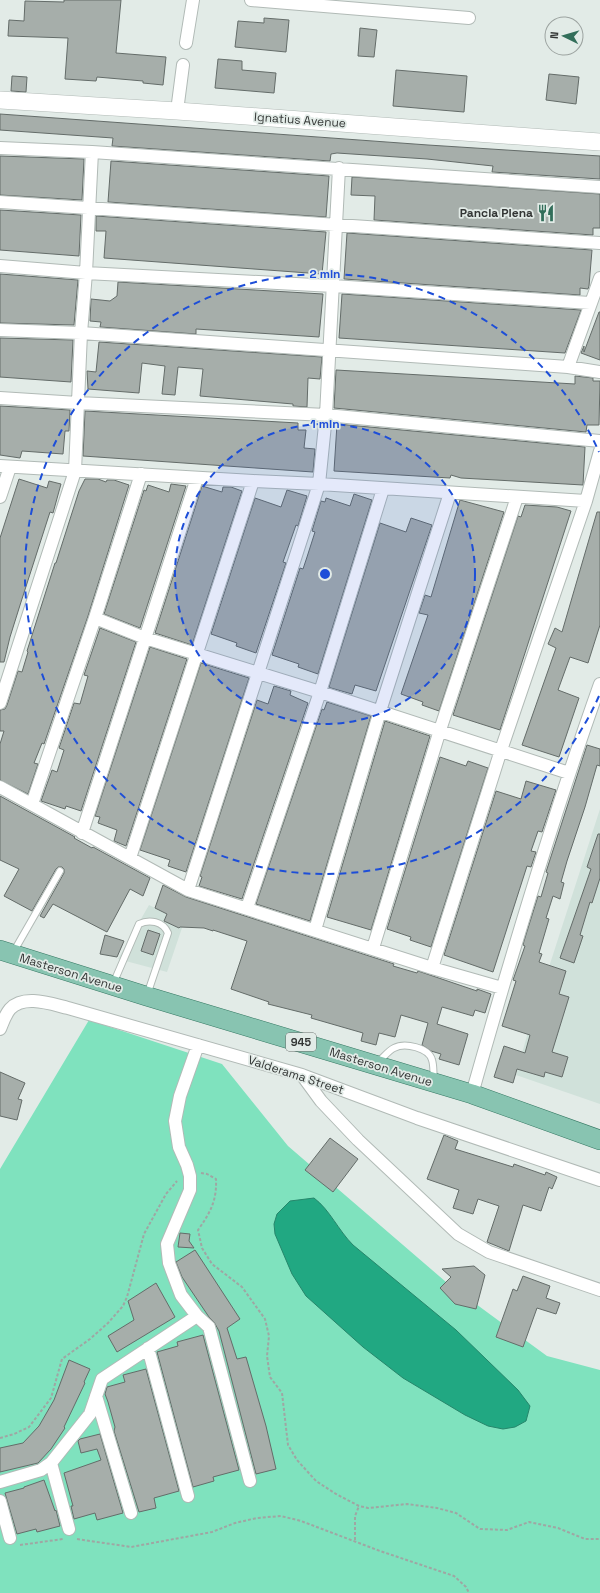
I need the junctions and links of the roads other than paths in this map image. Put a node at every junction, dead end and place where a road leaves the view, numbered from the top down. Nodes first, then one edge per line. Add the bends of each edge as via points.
1 (193, 0) edge
2 (257, 0) edge
3 (469, 18) dead end
4 (186, 44) dead end
5 (183, 65) dead end
6 (0, 100) edge
7 (177, 111) junction
8 (600, 142) edge
9 (0, 148) edge
10 (92, 152) junction
11 (339, 168) junction
12 (600, 187) edge
13 (0, 202) edge
14 (90, 207) junction
15 (335, 224) junction
16 (600, 243) edge
17 (0, 266) edge
18 (86, 273) junction
19 (600, 278) edge
20 (333, 286) junction
21 (590, 303) junction
22 (0, 330) edge
23 (81, 333) junction
24 (330, 350) junction
25 (568, 367) junction
26 (600, 372) edge
27 (0, 398) edge
28 (78, 403) junction
29 (326, 415) junction
30 (600, 441) edge
31 (600, 451) edge
32 (5, 467) edge
33 (75, 471) junction
34 (141, 474) junction
35 (197, 478) junction
36 (253, 481) junction
37 (319, 484) junction
38 (383, 488) junction
39 (450, 493) junction
40 (0, 497) edge
41 (517, 497) junction
42 (586, 501) junction
43 (95, 618) junction
44 (145, 638) junction
45 (197, 653) junction
46 (258, 673) junction
47 (600, 684) edge
48 (320, 692) junction
49 (0, 703) edge
50 (380, 711) junction
51 (440, 730) junction
52 (501, 750) junction
53 (569, 772) junction
54 (0, 787) edge
55 (32, 804) junction
56 (82, 833) junction
57 (130, 858) junction
58 (60, 871) dead end
59 (188, 890) junction
60 (248, 908) junction
61 (315, 930) junction
62 (373, 948) junction
63 (6, 952) edge
64 (432, 968) junction
65 (112, 985) junction
66 (502, 988) junction
67 (146, 996) junction
68 (0, 1028) edge
69 (198, 1045) junction
70 (375, 1065) junction
71 (302, 1075) junction
72 (434, 1083) junction
73 (472, 1094) junction
74 (600, 1140) edge
75 (600, 1180) edge
76 (600, 1290) edge
77 (197, 1316) junction
78 (148, 1348) junction
79 (96, 1396) junction
80 (51, 1463) junction
81 (250, 1480) dead end
82 (0, 1482) edge
83 (188, 1496) dead end
84 (0, 1501) edge
85 (131, 1513) dead end
86 (69, 1535) road end
87 (12, 1542) road end

1 - 4 street
2 - 3 street
5 - 7 street
6 - 7 street, Ignatius Avenue
7 - 8 street, Ignatius Avenue
9 - 10 street
10 - 11 street via 274,166
10 - 14 street
11 - 12 street
11 - 15 street
13 - 14 street
14 - 15 street
14 - 18 street
15 - 16 street
15 - 20 street
17 - 18 street
18 - 20 street
18 - 23 street
19 - 21 street
20 - 21 street
20 - 24 street
21 - 25 street
22 - 23 street
23 - 24 street
23 - 28 street
24 - 25 street
24 - 29 street
25 - 26 street
27 - 28 street
28 - 29 street
28 - 33 street
29 - 30 street
29 - 37 street
31 - 42 street
32 - 33 street
32 - 40 street
33 - 34 street
33 - 49 street
34 - 35 street
34 - 43 street
35 - 36 street
35 - 44 street
36 - 37 street
36 - 45 street
37 - 38 street
37 - 46 street
38 - 39 street
38 - 48 street
39 - 41 street
39 - 50 street
41 - 42 street
41 - 51 street
42 - 52 street
43 - 44 street
43 - 55 street
44 - 45 street
44 - 56 street
45 - 46 street
45 - 57 street
46 - 48 street
46 - 59 street
47 - 53 street
48 - 50 street
48 - 60 street
50 - 51 street
50 - 61 street
51 - 52 street
51 - 62 street
52 - 53 street
52 - 64 street
53 - 66 street
54 - 55 street
55 - 56 street
56 - 57 street
57 - 59 street
58 - 63 lane
59 - 60 street
60 - 61 street
61 - 62 street
62 - 64 street
63 - 65 main road, Masterson Avenue / 945
64 - 66 street
65 - 67 main road, Masterson Avenue / 945
65 - 67 lane via 139,924 145,921 156,922 168,933
66 - 73 street
67 - 70 main road, Masterson Avenue / 945
68 - 69 street, Valderama Street via 11,1008 33,1001 68,1008
69 - 71 street, Valderama Street
69 - 77 street via 180,1096 175,1121 179,1147 190,1176 190,1190 167,1244 169,1263 181,1295
70 - 72 main road, Masterson Avenue / 945
70 - 72 lane via 394,1048 417,1048 426,1051 432,1059
71 - 75 street, Valderama Street via 417,1118
71 - 76 street via 321,1101 358,1140 458,1234 489,1252
72 - 73 main road, Masterson Avenue / 945
73 - 74 main road, Masterson Avenue / 945
77 - 78 street
77 - 81 street via 209,1327
78 - 79 street via 102,1379
78 - 83 street
79 - 80 street via 90,1414
79 - 85 street
80 - 82 street via 41,1470
80 - 86 street
84 - 87 street

